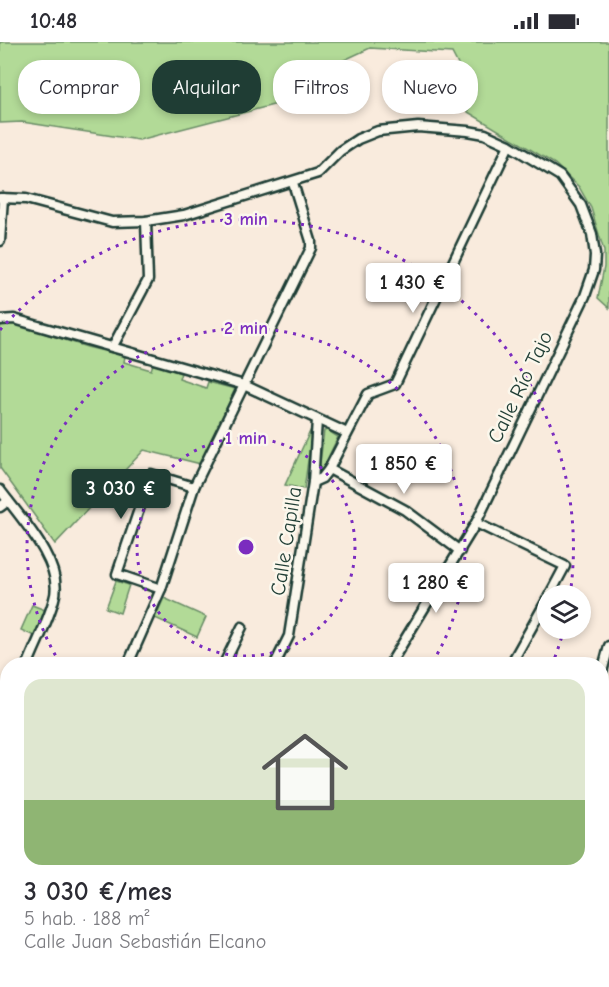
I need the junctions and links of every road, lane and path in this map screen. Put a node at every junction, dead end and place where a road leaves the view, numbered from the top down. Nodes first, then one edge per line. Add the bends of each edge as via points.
1 (510, 145) junction
2 (293, 183) junction
3 (2, 198) edge
4 (146, 220) junction
5 (0, 241) edge
6 (0, 320) edge
7 (113, 346) junction
8 (244, 385) junction
9 (317, 420) junction
10 (347, 434) junction
11 (329, 469) junction
12 (313, 482) junction
13 (195, 487) junction
14 (0, 490) edge
15 (8, 501) junction
16 (0, 507) edge
17 (476, 523) junction
18 (460, 551) junction
19 (555, 585) edge
20 (161, 589) junction
21 (537, 617) edge
22 (242, 627) dead end
23 (31, 657) edge
24 (131, 657) edge
25 (227, 657) edge
26 (278, 657) edge
27 (394, 657) edge
28 (516, 657) edge

1 - 2 street, Calle Río Tajo via 468,131 418,127 378,130 358,139 318,173
1 - 10 street via 394,384 368,394
1 - 17 street, Calle Río Tajo via 560,176 581,205 592,234 594,270
2 - 4 street, Calle Río Tajo via 184,215
2 - 8 street via 310,248
3 - 4 street, Calle Río Tajo via 26,199 112,222
3 - 5 street
4 - 7 street via 147,280
6 - 7 street via 14,319
7 - 8 street
8 - 9 street
8 - 13 street
9 - 10 street
9 - 12 street, Calle Capilla
10 - 11 street
11 - 12 street
11 - 18 street via 405,510
12 - 26 street, Calle Capilla via 289,636
13 - 20 street
13 - 20 street via 151,474 117,574
14 - 15 street
15 - 16 street
15 - 23 street via 50,560 56,577 55,598
17 - 18 street, Calle Río Tajo
17 - 19 street via 565,566
18 - 27 street, Calle Río Tajo
20 - 24 street
21 - 28 street
22 - 25 street

